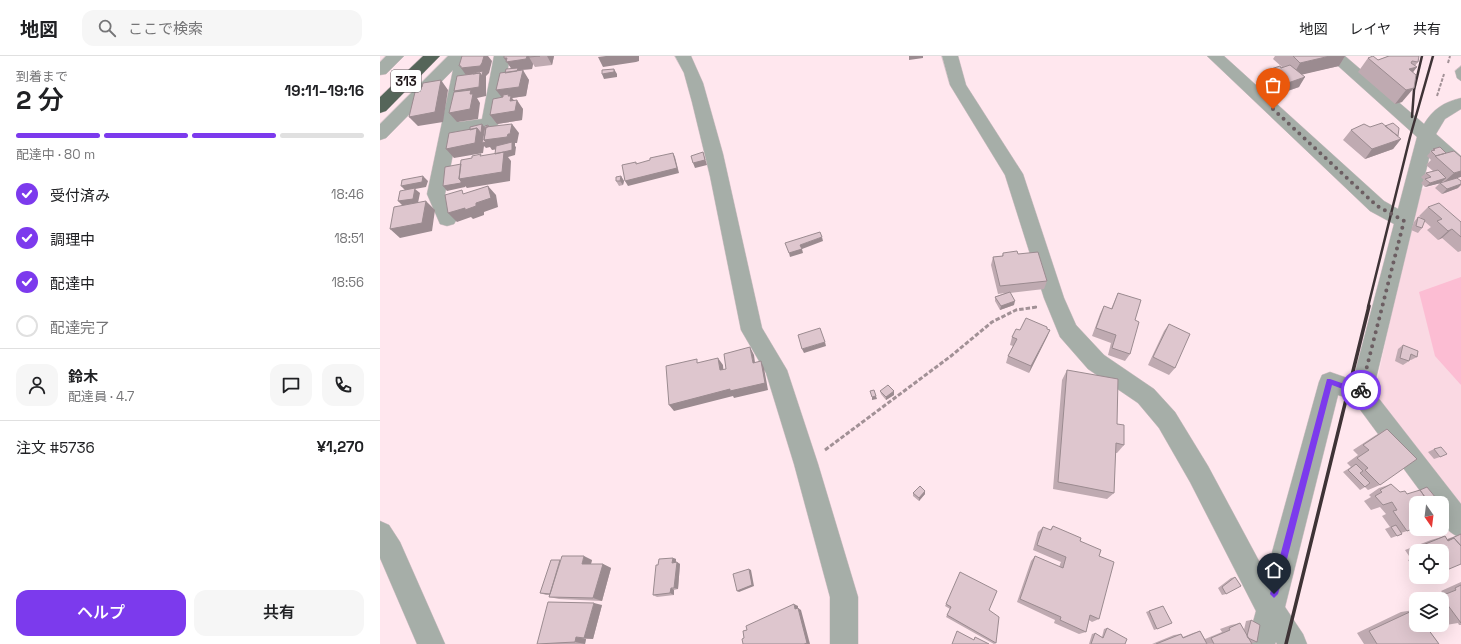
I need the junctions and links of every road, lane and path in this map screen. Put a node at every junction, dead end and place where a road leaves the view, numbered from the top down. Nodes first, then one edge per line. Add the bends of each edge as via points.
1 (396, 56) edge
2 (432, 56) edge
3 (502, 56) edge
4 (683, 56) edge
5 (950, 56) edge
6 (1215, 56) edge
7 (1335, 56) edge
8 (1450, 56) edge
9 (457, 57) edge
10 (1448, 64) dead end
11 (1461, 69) edge
12 (380, 70) edge
13 (1445, 71) dead end
14 (1461, 78) edge
15 (1436, 101) dead end
16 (1461, 103) edge
17 (380, 107) edge
18 (448, 130) junction
19 (380, 134) edge
20 (1426, 136) junction
21 (1461, 166) edge
22 (447, 219) edge
23 (1404, 221) junction
24 (1057, 305) junction
25 (1361, 393) junction
26 (806, 464) junction
27 (1461, 525) edge
28 (380, 534) edge
29 (1270, 610) junction
30 (431, 644) edge
31 (844, 644) edge
32 (1261, 644) edge
33 (1293, 644) edge

1 - 12 street
2 - 17 highway, 313
3 - 18 street via 490,123
4 - 26 street via 696,85 721,179 752,330 776,370
5 - 24 street via 958,85 1014,174
6 - 23 street via 1377,206
7 - 20 street
8 - 10 path
9 - 18 street via 462,64
9 - 19 street
11 - 14 lane
13 - 15 path
16 - 20 street via 1452,105 1437,116
18 - 22 street via 436,194
20 - 21 street
20 - 23 street
23 - 25 street
24 - 26 path via 1016,310 992,322 951,356
24 - 29 street via 1068,330 1096,362 1146,396 1167,420 1199,474
25 - 27 street
25 - 29 street via 1330,382
26 - 31 street via 844,597
28 - 30 street via 391,551
29 - 32 street
29 - 33 street

